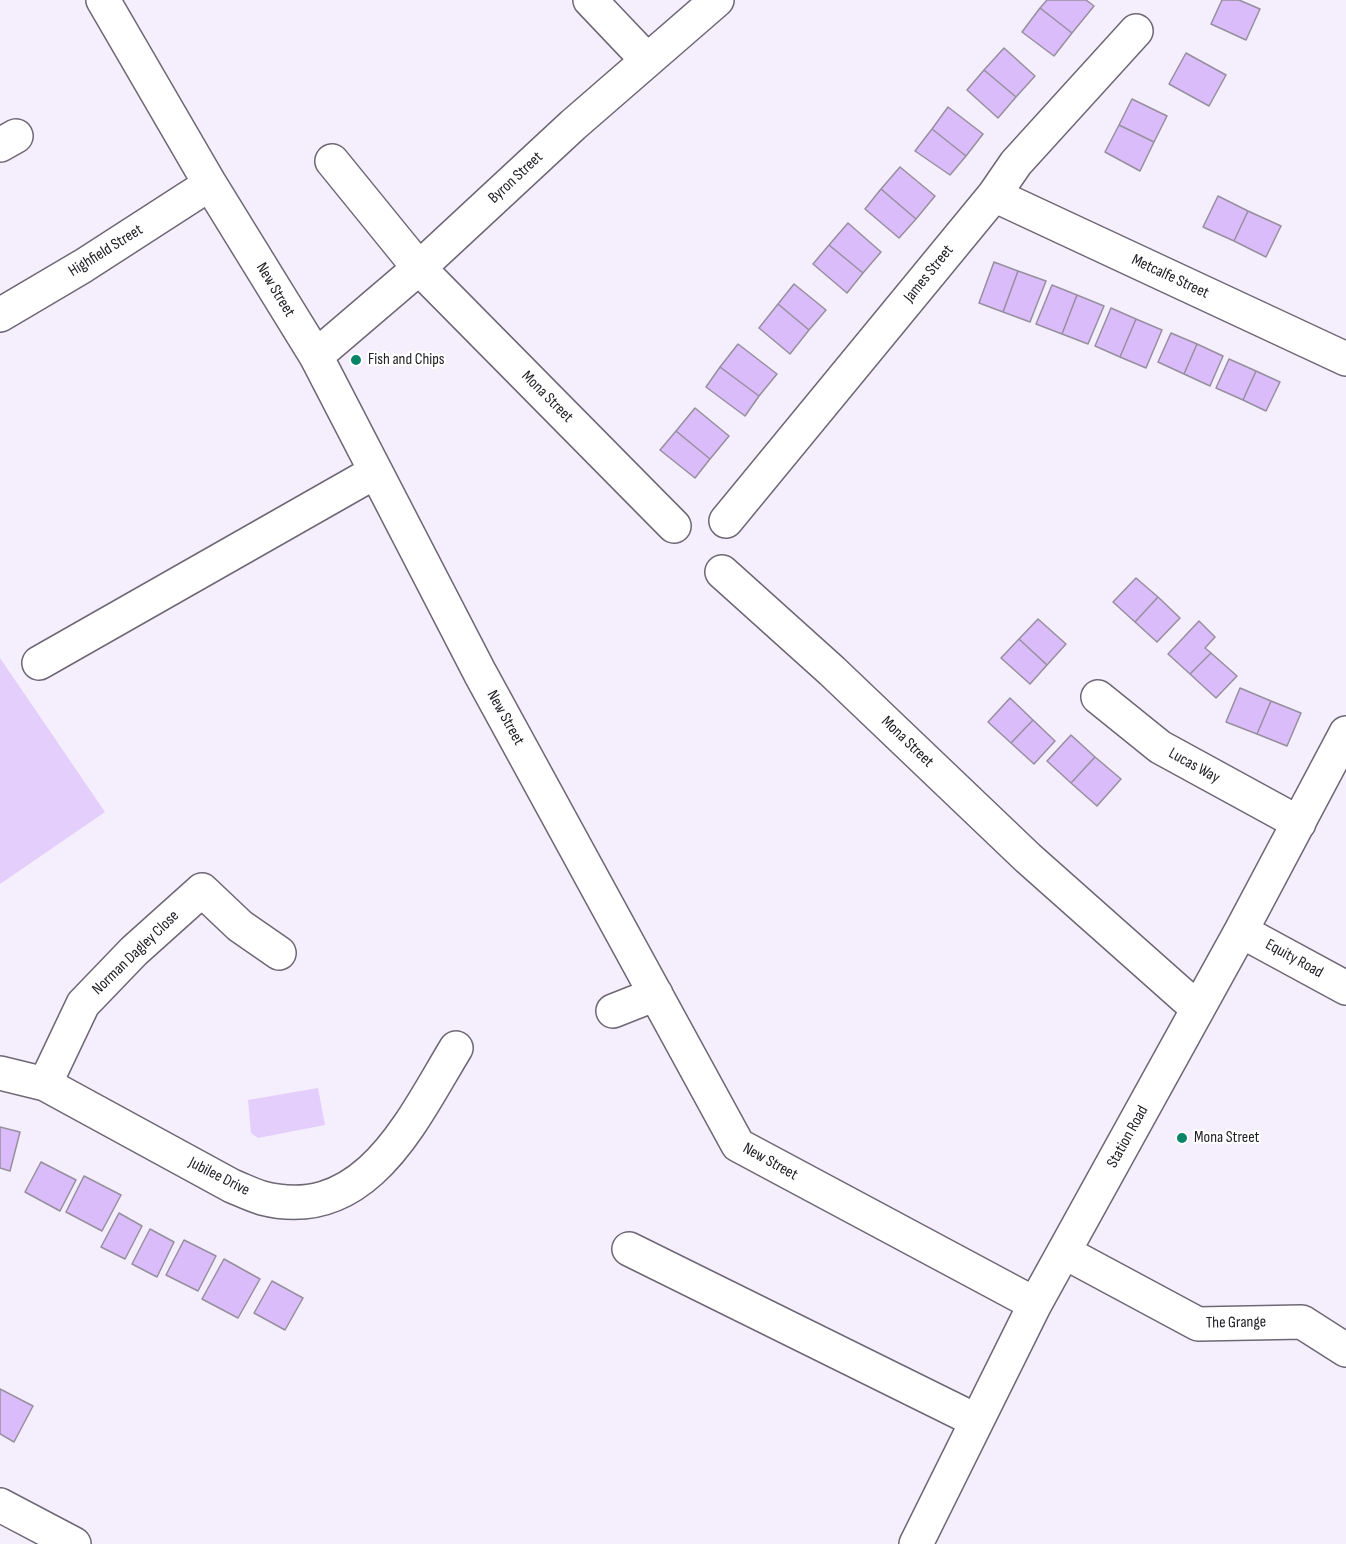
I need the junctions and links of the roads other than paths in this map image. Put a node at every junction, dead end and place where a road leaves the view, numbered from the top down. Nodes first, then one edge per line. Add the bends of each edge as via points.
1 (104, 0) edge
2 (590, 0) edge
3 (717, 0) edge
4 (1136, 31) dead end
5 (647, 60) junction
6 (332, 161) dead end
7 (210, 184) junction
8 (994, 195) junction
9 (419, 268) junction
10 (0, 315) edge
11 (316, 356) junction
12 (1346, 358) edge
13 (375, 472) junction
14 (726, 521) dead end
15 (674, 526) dead end
16 (722, 572) dead end
17 (39, 663) dead end
18 (1098, 697) dead end
19 (1346, 733) edge
20 (1299, 823) junction
21 (1241, 931) junction
22 (279, 953) dead end
23 (1346, 988) edge
24 (656, 994) junction
25 (1198, 1009) junction
26 (613, 1011) dead end
27 (456, 1048) dead end
28 (0, 1073) edge
29 (45, 1084) junction
30 (629, 1250) dead end
31 (1064, 1252) junction
32 (1035, 1304) junction
33 (1346, 1350) edge
34 (977, 1421) junction
35 (0, 1505) edge
36 (74, 1544) edge
37 (916, 1544) edge

1 - 7 street, New Street
2 - 5 street
3 - 5 street, Byron Street
4 - 8 street, James Street via 1016,163
5 - 9 street, Byron Street
6 - 9 street, Mona Street
7 - 10 street, Highfield Street
7 - 11 street, New Street
8 - 12 street, Metcalfe Street
8 - 14 street, James Street
9 - 11 street, Byron Street
9 - 15 street, Mona Street
11 - 13 street, New Street
13 - 17 street
13 - 24 street, New Street
16 - 25 street, Mona Street via 1028,858
18 - 20 street, Lucas Way via 1160,747
19 - 20 street, Station Road
20 - 21 street, Station Road
21 - 23 street, Equity Road
21 - 25 street, Station Road
22 - 29 street, Norman Dagley Close via 240,926 201,890 83,1004
24 - 26 street
24 - 32 street, New Street via 738,1145
25 - 31 street, Station Road
27 - 29 street, Jubilee Drive via 403,1135 371,1173 338,1194 299,1202 263,1198 232,1186
28 - 29 street, Jubilee Drive
30 - 34 street
31 - 32 street, Station Road
31 - 33 street, The Grange via 1198,1324 1302,1322
32 - 34 street, Station Road
34 - 37 street, Station Road
35 - 36 street

